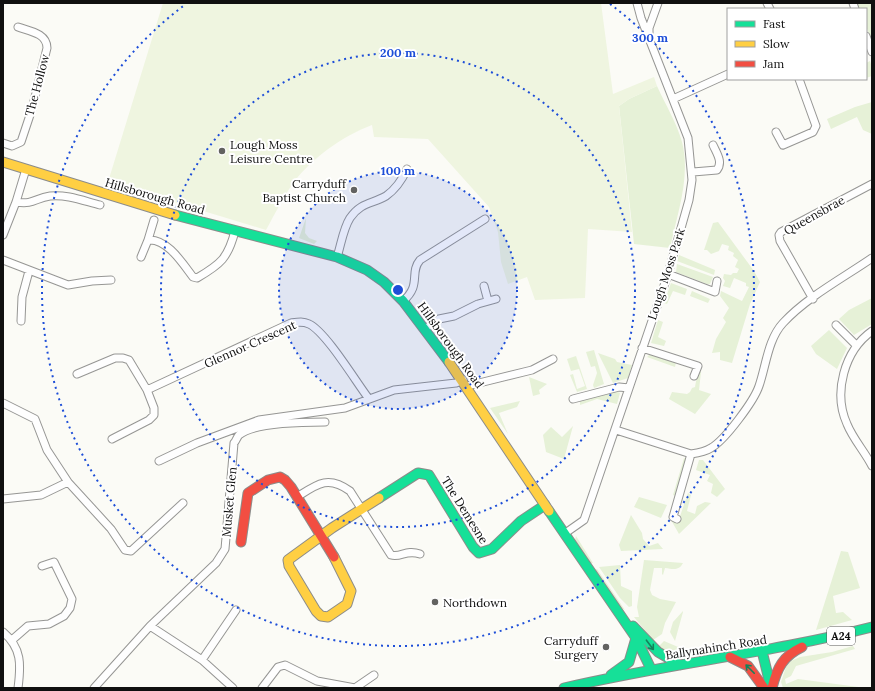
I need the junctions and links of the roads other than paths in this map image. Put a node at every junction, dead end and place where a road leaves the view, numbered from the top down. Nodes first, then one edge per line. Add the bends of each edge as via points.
1 (637, 3) edge
2 (658, 3) edge
3 (18, 27) dead end
4 (648, 37) junction
5 (867, 39) edge
6 (872, 52) edge
7 (727, 74) edge
8 (799, 80) edge
9 (673, 99) junction
10 (776, 132) dead end
11 (3, 143) edge
12 (713, 145) dead end
13 (3, 162) edge
14 (26, 169) junction
15 (406, 169) dead end
16 (693, 172) junction
17 (872, 184) edge
18 (16, 202) junction
19 (100, 205) dead end
20 (485, 219) dead end
21 (154, 220) dead end
22 (235, 231) junction
23 (3, 235) edge
24 (148, 240) junction
25 (141, 257) dead end
26 (337, 257) junction
27 (872, 258) edge
28 (3, 260) edge
29 (29, 271) junction
30 (668, 274) junction
31 (111, 280) dead end
32 (717, 281) dead end
33 (484, 286) dead end
34 (496, 299) dead end
35 (813, 299) junction
36 (403, 301) junction
37 (488, 301) junction
38 (21, 322) dead end
39 (836, 325) dead end
40 (426, 329) junction
41 (872, 331) edge
42 (856, 346) junction
43 (642, 348) junction
44 (553, 359) dead end
45 (77, 374) dead end
46 (694, 376) dead end
47 (465, 383) junction
48 (629, 388) junction
49 (147, 390) junction
50 (573, 398) dead end
51 (369, 399) junction
52 (3, 403) edge
53 (325, 422) dead end
54 (616, 430) junction
55 (112, 439) dead end
56 (691, 454) junction
57 (159, 461) dead end
58 (872, 466) edge
59 (68, 482) junction
60 (297, 497) junction
61 (3, 499) edge
62 (184, 503) dead end
63 (545, 505) junction
64 (361, 509) junction
65 (672, 517) dead end
66 (564, 534) junction
67 (320, 536) junction
68 (241, 542) dead end
69 (420, 554) dead end
70 (42, 566) dead end
71 (236, 610) dead end
72 (624, 619) junction
73 (150, 626) junction
74 (872, 627) edge
75 (3, 632) edge
76 (636, 638) junction
77 (12, 640) junction
78 (809, 643) junction
79 (762, 651) junction
80 (730, 657) junction
81 (202, 660) junction
82 (680, 665) junction
83 (651, 669) junction
84 (374, 675) dead end
85 (607, 678) junction
86 (18, 688) edge
87 (94, 688) edge
88 (233, 688) edge
89 (262, 688) edge
90 (564, 688) edge
91 (764, 688) edge
92 (772, 688) edge

1 - 4 street, Lough Moss Park
2 - 4 street
3 - 11 street, The Hollow via 44,38 47,48 21,142 12,146
4 - 9 street, Lough Moss Park
5 - 6 street
7 - 9 street
8 - 10 street via 816,126 813,132 783,145
9 - 16 street, Lough Moss Park via 688,138
12 - 16 street via 720,166 717,170
13 - 14 main road, Hillsborough Road
14 - 18 street
14 - 22 main road, Hillsborough Road via 163,212
15 - 26 street via 402,180 394,189 361,207 349,219
16 - 30 street, Lough Moss Park via 690,200
17 - 35 street, Queensbrae via 781,232 780,241
18 - 19 street via 28,204 48,196 62,196
18 - 23 street
20 - 36 street via 420,260 417,264 414,287
21 - 24 street
22 - 24 street via 227,254 197,278 170,250 158,241
22 - 26 main road, Hillsborough Road
24 - 25 street
26 - 36 main road, Hillsborough Road via 367,270
27 - 35 street
28 - 29 street
29 - 31 street via 68,285
29 - 38 street via 22,296
30 - 32 street via 715,292
30 - 43 street, Lough Moss Park
33 - 37 street
34 - 37 street
35 - 56 street via 777,331 759,386 750,404 713,448
36 - 40 main road, Hillsborough Road
37 - 40 street via 462,314 439,319
39 - 42 street
40 - 47 main road, Hillsborough Road
41 - 42 street
42 - 58 street via 846,364 842,384 842,407 845,421
43 - 46 street via 698,366
43 - 48 street, Lough Moss Park
44 - 47 street via 532,370
45 - 49 street via 115,358 123,358 129,360
47 - 51 street via 394,390
47 - 63 main road, Hillsborough Road
48 - 50 street via 619,387
48 - 54 street, Lough Moss Park
49 - 51 street, Glennor Crescent via 291,324 303,321 311,324 324,336
49 - 55 street via 154,415
51 - 57 street via 345,408 259,420 197,443
52 - 59 street via 35,419 47,450
53 - 73 street, Musket Glen via 301,422 259,428 239,436 234,443 225,549 216,563
54 - 56 street
54 - 66 street, Lough Moss Park via 584,520
56 - 65 street
59 - 61 street via 41,495
59 - 62 street via 125,550 131,551
60 - 64 street via 317,484 329,482 344,486 350,491
60 - 67 main road
60 - 68 main road via 286,480 277,476 248,494
63 - 64 main road, The Demesne via 520,521 501,542 484,553 476,551 433,481 425,473 418,473
63 - 66 main road, Hillsborough Road
64 - 67 main road, The Demesne
64 - 69 street via 391,555 406,552
66 - 72 main road, Hillsborough Road
67 - 67 main road, The Demesne via 351,590 347,604 328,617 321,616 316,611 289,566 288,560
70 - 77 street via 54,562 72,599 70,608 64,616 49,624 28,626
71 - 81 street
72 - 76 main road, Hillsborough Road
72 -> 82 main road, Hillsborough Road via 640,632 661,656
73 - 81 street
73 - 87 street, Musket Glen
74 - 78 main road, Ballynahinch Road / A24
75 - 77 street
76 - 83 main road, Hillsborough Road
76 - 85 main road via 629,662
77 - 86 street via 20,657
78 - 79 main road, Ballynahinch Road / A24
78 - 92 main road via 788,653 782,660
79 - 80 main road, Ballynahinch Road / A24
79 - 92 main road
80 - 82 main road, Ballynahinch Road / A24
91 -> 80 main road via 748,666
81 - 88 street
82 - 83 main road, Ballynahinch Road / A24
83 - 85 main road, Ballynahinch Road / A24
84 - 89 street via 355,688 316,681 285,665 278,667
85 - 90 main road, Ballynahinch Road / A24

